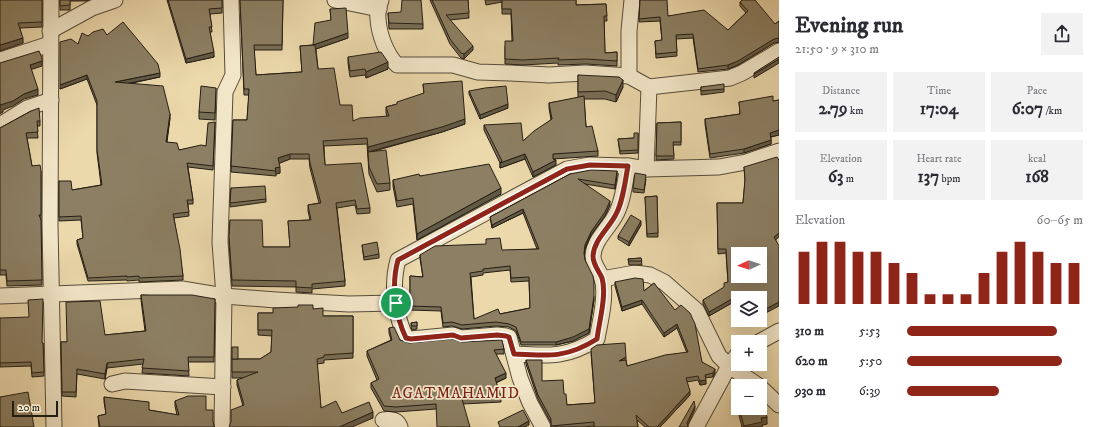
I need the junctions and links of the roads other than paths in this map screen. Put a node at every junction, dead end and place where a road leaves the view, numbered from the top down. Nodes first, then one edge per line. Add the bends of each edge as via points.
1 (50, 0) edge
2 (115, 0) edge
3 (231, 0) edge
4 (335, 0) edge
5 (632, 0) edge
6 (380, 4) edge
7 (50, 38) junction
8 (779, 51) edge
9 (0, 60) edge
10 (629, 76) junction
11 (649, 87) junction
12 (51, 100) junction
13 (0, 125) edge
14 (779, 151) edge
15 (628, 166) junction
16 (646, 169) junction
17 (602, 279) junction
18 (52, 295) junction
19 (0, 296) edge
20 (224, 296) junction
21 (396, 303) junction
22 (779, 330) edge
23 (767, 337) edge
24 (514, 354) junction
25 (731, 363) edge
26 (729, 366) junction
27 (748, 379) edge
28 (112, 384) dead end
29 (223, 387) junction
30 (767, 394) edge
31 (779, 405) edge
32 (383, 420) dead end
33 (54, 427) edge
34 (222, 427) edge
35 (400, 427) edge
36 (543, 427) edge
37 (696, 427) edge

1 - 7 street
2 - 7 street via 92,8
3 - 20 street via 233,74 225,92 220,242
4 - 6 street
5 - 10 street
6 - 10 street via 377,18 380,32 391,60 397,65 453,65 478,72
7 - 9 street
7 - 12 street
8 - 11 street via 730,78
10 - 11 street
11 - 16 street
12 - 13 street via 27,108
12 - 18 street
14 - 16 street via 746,162 719,167
15 - 16 street
15 - 17 street via 619,207 595,247 594,264
15 - 21 street via 590,165 567,169 403,257 398,260 394,271
17 - 24 street via 603,296 597,339 585,347 552,356
17 - 26 street via 635,274 650,275 664,282 698,311 719,356
18 - 19 street
18 - 20 street via 182,289
18 - 33 street
20 - 21 street via 349,304
20 - 29 street
21 - 24 street via 406,338 453,335 461,338 506,336 509,337
22 - 23 street
24 - 36 street via 520,378
25 - 26 street
26 - 27 street
26 - 37 street
28 - 29 street via 125,381
29 - 34 street
30 - 31 street
32 - 35 street via 393,420

